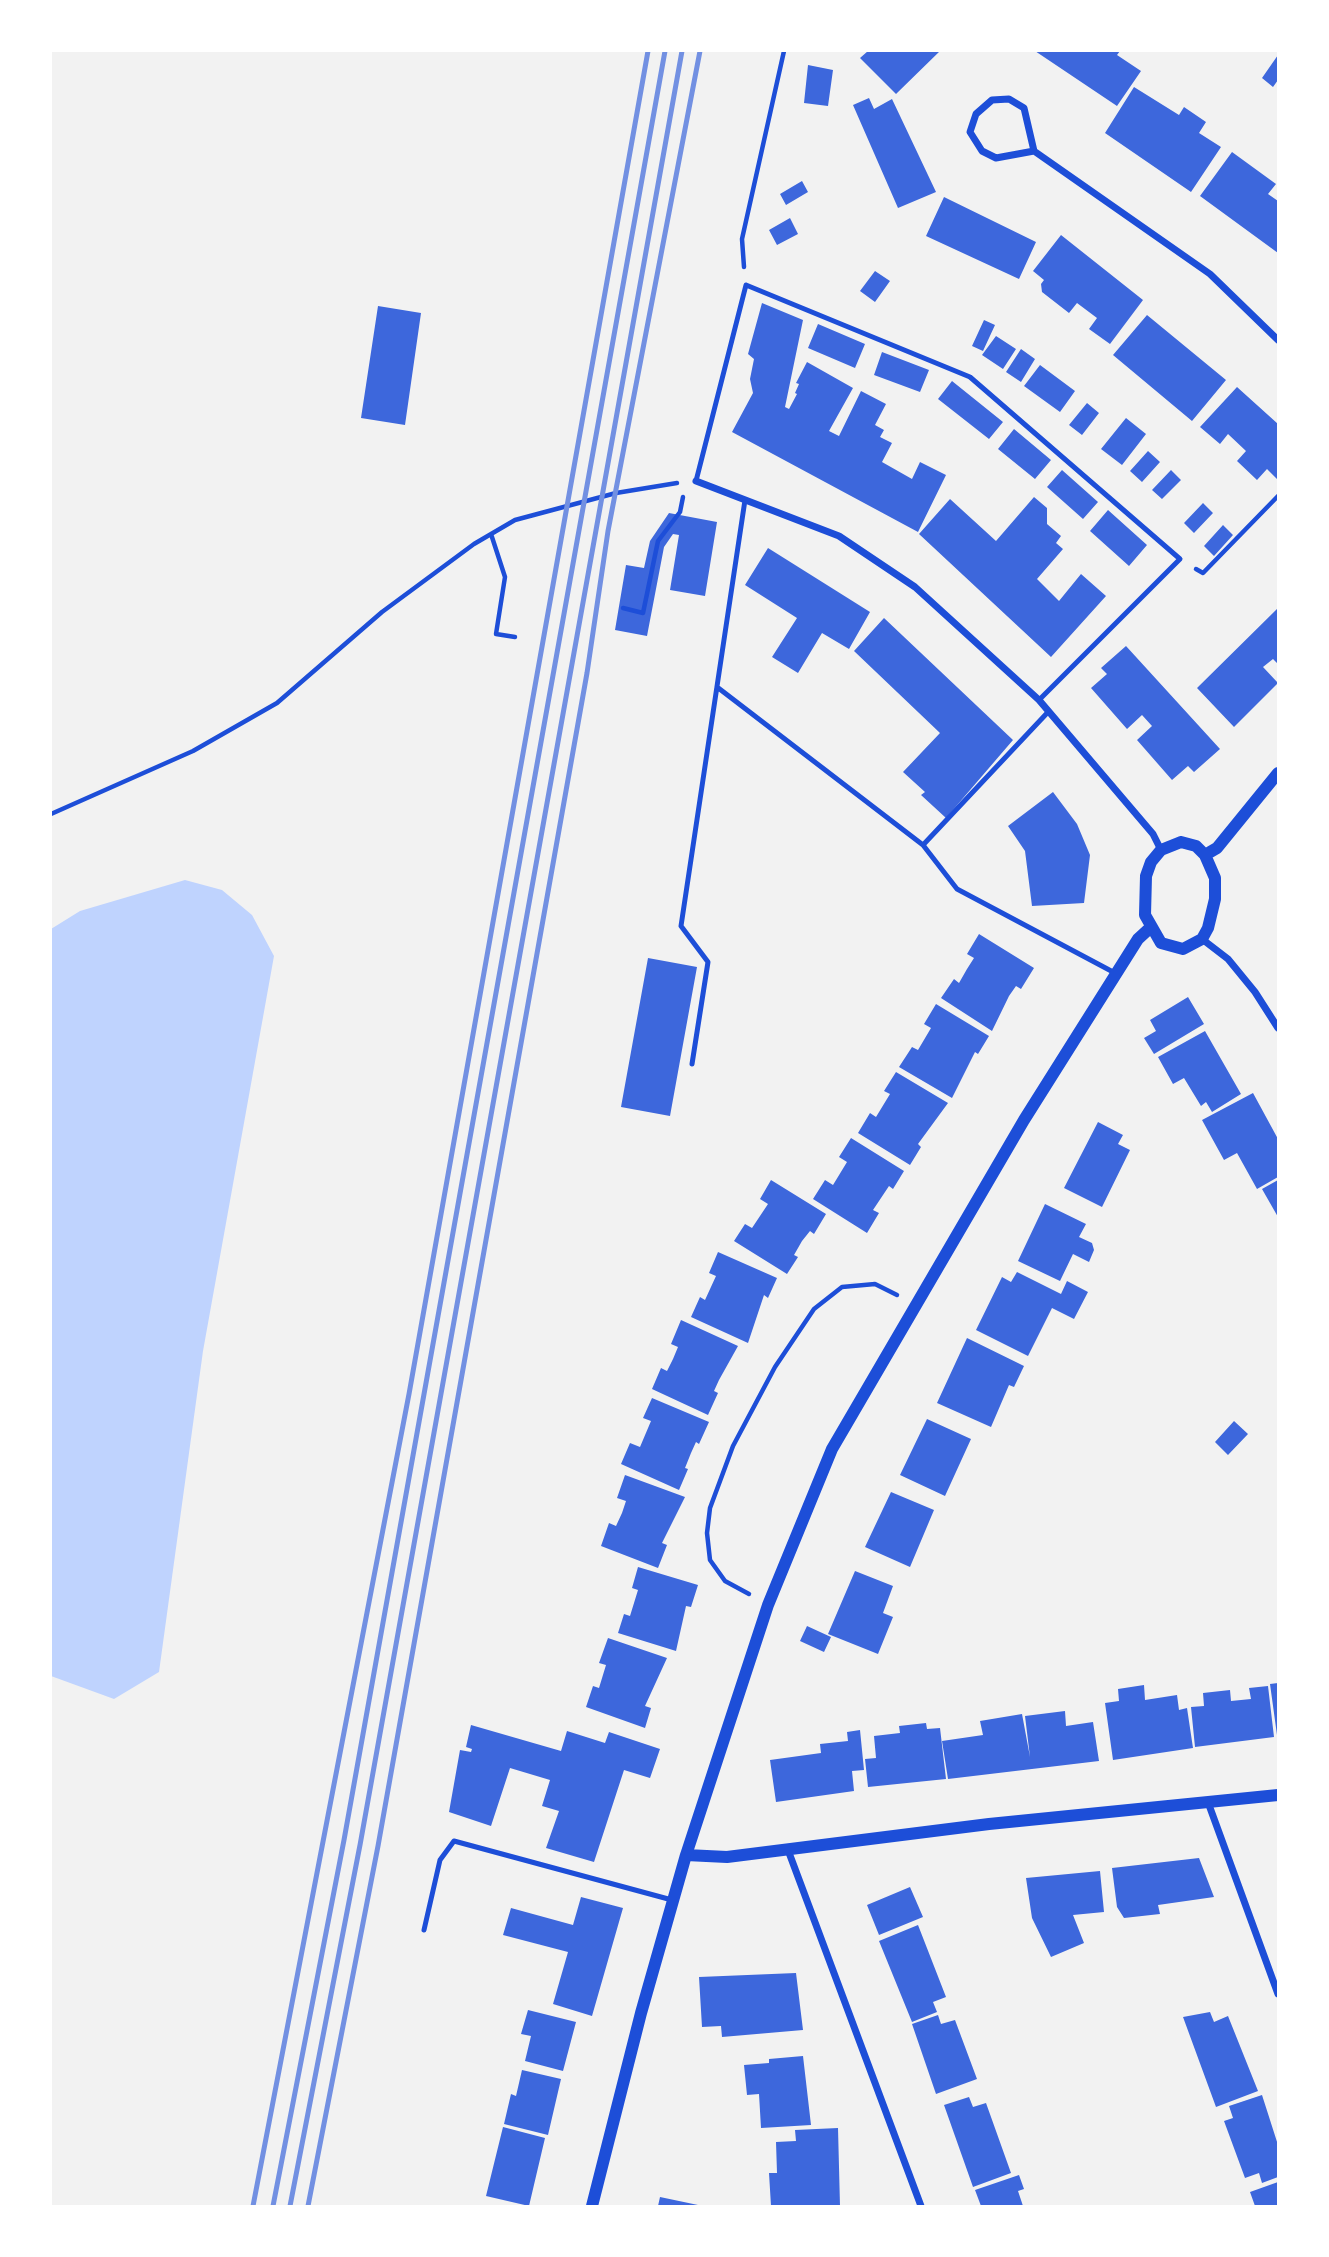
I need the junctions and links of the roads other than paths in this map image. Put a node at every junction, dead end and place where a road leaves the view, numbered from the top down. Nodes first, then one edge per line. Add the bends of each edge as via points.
1 (1034, 151) junction
2 (1278, 340) edge
3 (696, 481) joint
4 (745, 500) junction
5 (717, 687) junction
6 (1040, 699) junction
7 (1049, 711) junction
8 (1278, 773) edge
9 (923, 845) junction
10 (1161, 850) junction
11 (1205, 855) junction
12 (1150, 928) junction
13 (1202, 939) junction
14 (1117, 975) junction
15 (1278, 1028) edge
16 (692, 1064) dead end
17 (1278, 1795) edge
18 (1209, 1805) junction
19 (788, 1850) junction
20 (686, 1855) junction
21 (672, 1900) junction
22 (424, 1930) dead end
23 (1278, 1994) edge
24 (592, 2206) edge
25 (921, 2206) edge

1 - 1 street via 996,158 982,150 971,132 976,114 992,100 1009,99 1024,108
1 - 2 street via 1210,274
3 - 4 street
3 - 6 lane via 746,285 970,377 1180,559
4 - 5 lane
4 - 6 street via 839,536 915,587
5 - 9 lane
5 - 16 lane via 681,926 708,962
6 - 7 street
7 - 9 lane
7 - 10 street
8 - 11 street via 1217,848
9 - 14 lane via 957,889
10 - 11 street via 1181,842 1196,846
10 - 12 street via 1146,876 1145,915
11 - 13 street via 1215,878 1215,899
12 - 13 street via 1161,943 1183,948
12 - 14 street via 1138,939
13 - 15 street via 1228,959
14 - 20 street via 1024,1120 832,1449 768,1605
17 - 18 street
18 - 19 street via 989,1824
18 - 23 street
19 - 20 street via 727,1857
19 - 25 street
20 - 21 street
21 - 22 lane via 454,1841 440,1860
21 - 24 street

